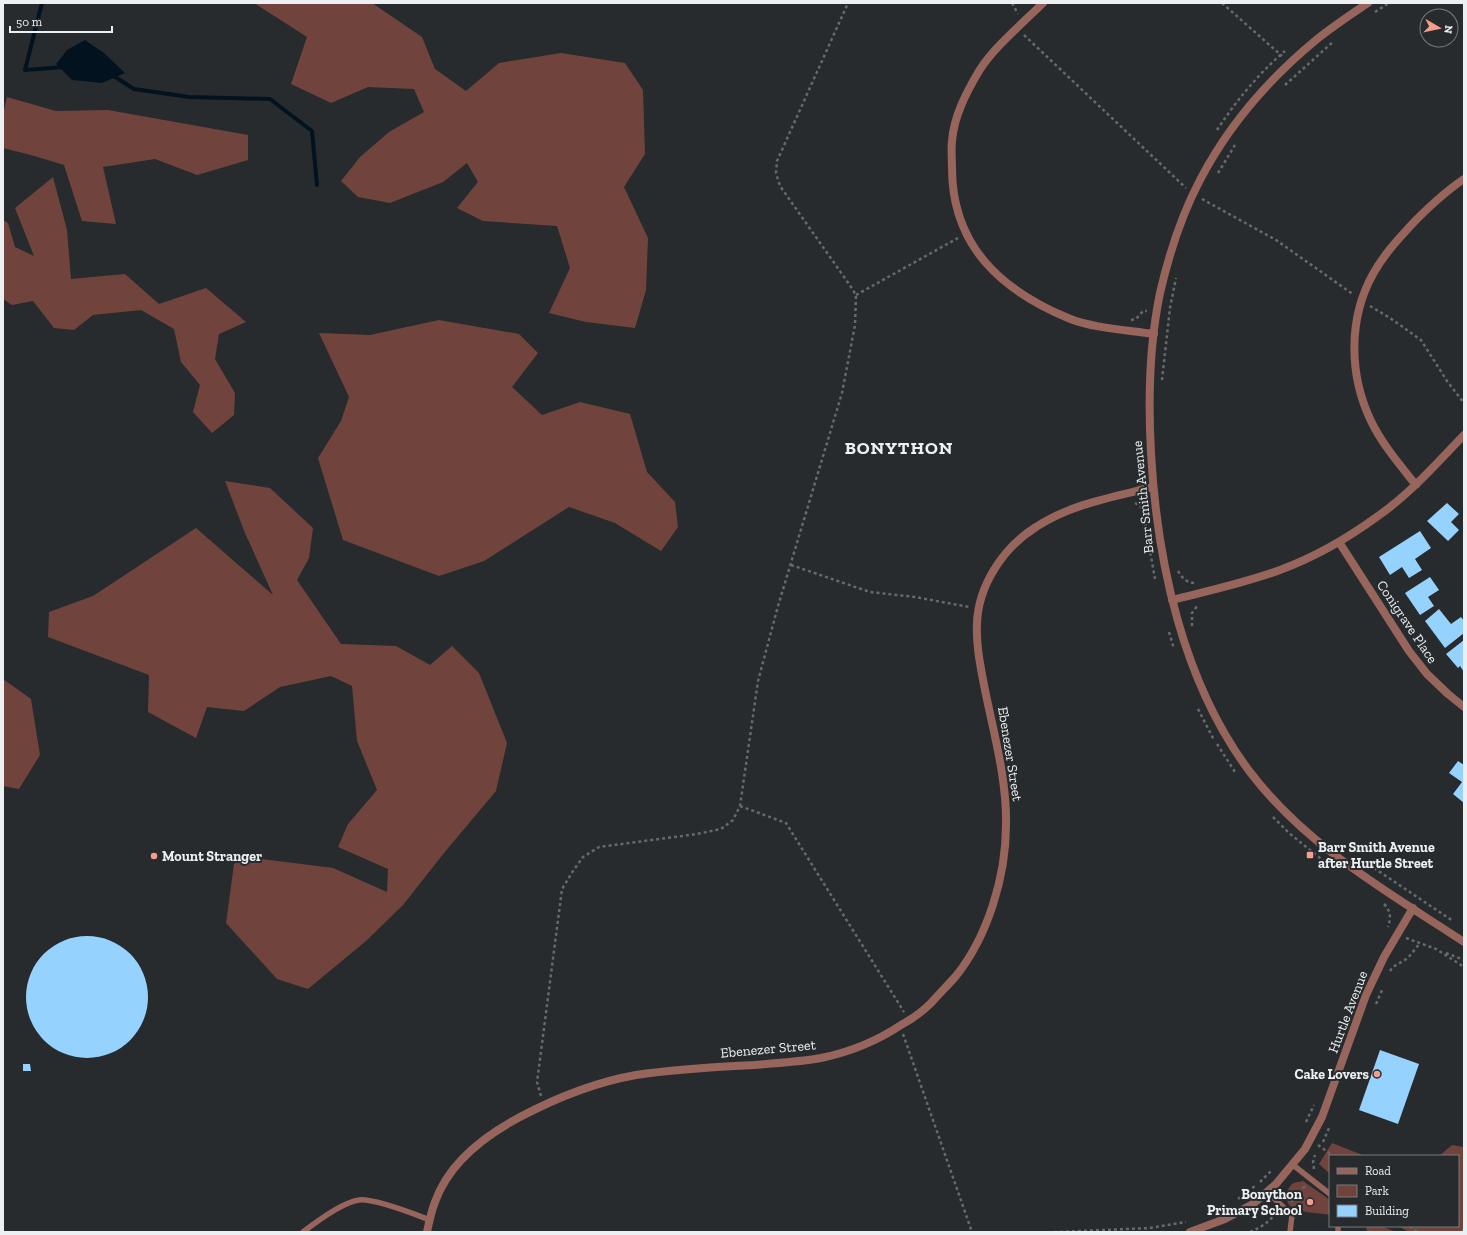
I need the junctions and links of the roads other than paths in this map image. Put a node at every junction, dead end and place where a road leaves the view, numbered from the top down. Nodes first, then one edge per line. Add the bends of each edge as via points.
1 (1043, 3) edge
2 (1368, 3) edge
3 (1464, 179) edge
4 (1154, 334) junction
5 (1464, 435) edge
6 (1416, 485) junction
7 (1152, 487) junction
8 (1339, 542) junction
9 (1172, 600) junction
10 (1464, 707) edge
11 (1414, 908) junction
12 (1464, 942) edge
13 (1293, 1165) junction
14 (1267, 1192) junction
15 (1329, 1193) edge
16 (430, 1220) junction
17 (303, 1232) edge
18 (427, 1232) edge
19 (1190, 1232) edge
20 (1290, 1232) edge

1 - 4 street via 999,47 980,70 966,94 955,124 952,142 954,201 966,233 989,267 1008,285 1031,301 1083,323
2 - 4 street, Barr Smith Avenue via 1319,37 1289,64 1228,133 1193,193 1172,247
3 - 6 street via 1433,203 1390,248 1373,274 1357,317 1355,362 1365,407 1388,450
4 - 7 street, Barr Smith Avenue via 1148,410
5 - 6 street
6 - 8 street via 1379,516
7 - 9 street, Barr Smith Avenue via 1160,544
7 - 16 street, Ebenezer Street via 1076,506 1035,527 1012,546 994,569 982,594 977,621 977,648 1004,782 1007,824 1005,851 984,929 956,975 927,1007 890,1033 869,1043 823,1058 799,1062 687,1069 635,1076 589,1088 545,1104 485,1137 463,1157 453,1168 439,1192
8 - 9 street via 1280,570
8 - 10 street, Conigrave Place via 1427,674
9 - 11 street, Barr Smith Avenue via 1191,662 1212,711 1250,772 1282,809 1318,843
11 - 12 street, Barr Smith Avenue
11 - 13 street, Hurtle Avenue via 1384,957 1366,996 1319,1123 1305,1150
13 - 14 street, Hurtle Avenue
13 - 15 lane
14 - 19 street, Hurtle Avenue via 1224,1220
14 - 20 lane via 1292,1215
16 - 17 lane via 366,1200 358,1200 335,1211
16 - 18 street, Ebenezer Street

